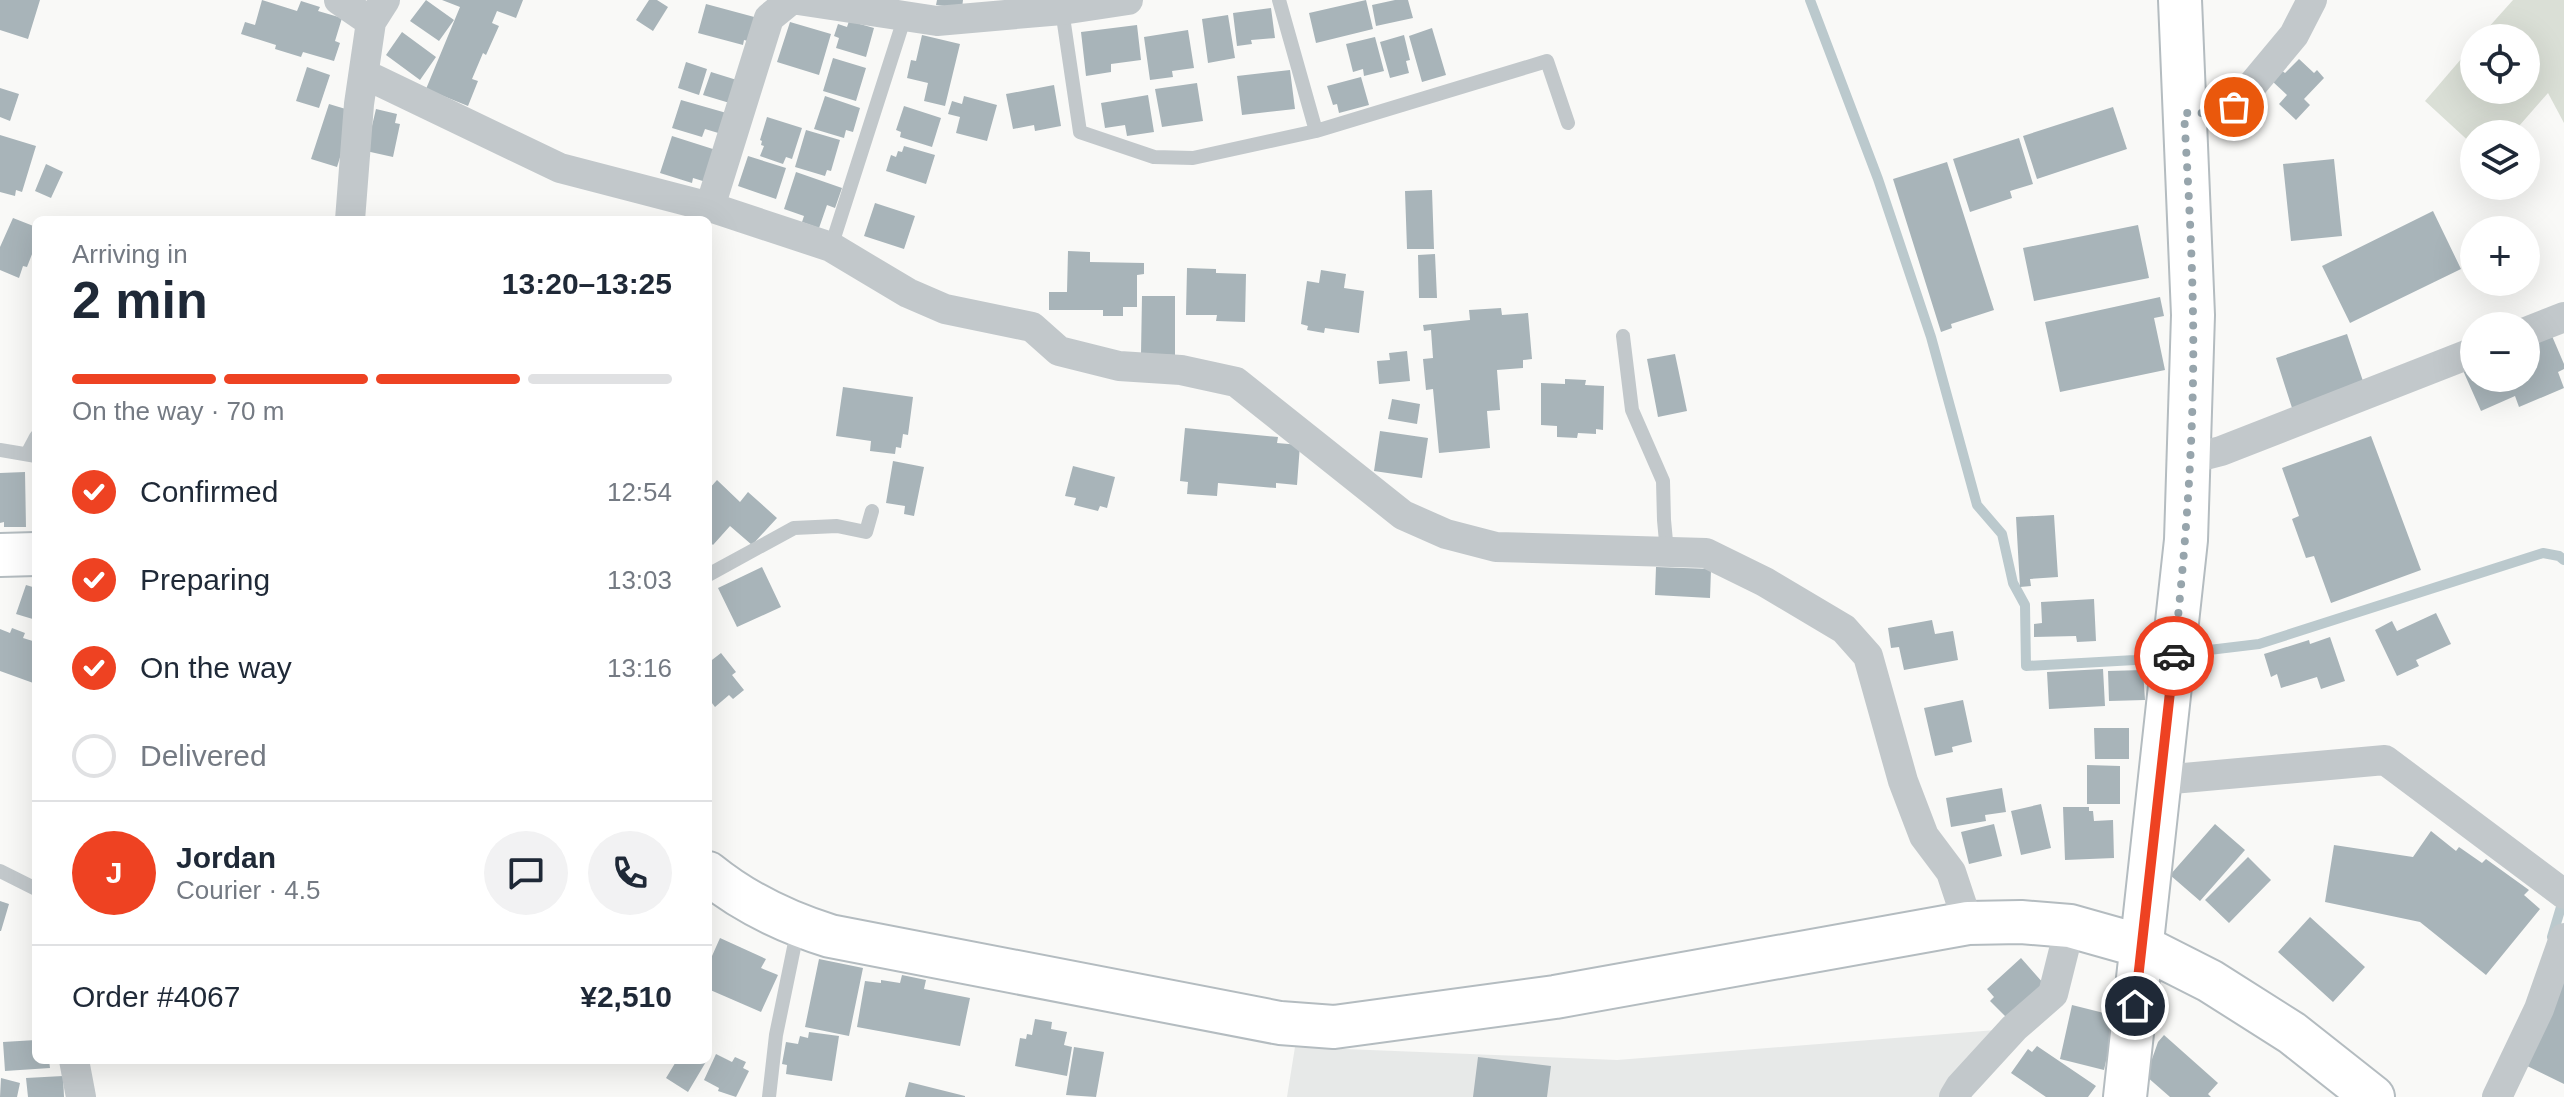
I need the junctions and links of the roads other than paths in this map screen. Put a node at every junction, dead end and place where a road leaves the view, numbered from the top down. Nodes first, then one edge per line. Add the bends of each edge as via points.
1 (339, 0) edge
2 (791, 0) edge
3 (798, 0) edge
4 (1128, 0) edge
5 (1279, 0) edge
6 (2180, 0) edge
7 (2312, 0) edge
8 (1062, 10) junction
9 (378, 11) edge
10 (905, 16) junction
11 (364, 74) junction
12 (2184, 113) junction
13 (1568, 123) dead end
14 (1316, 131) junction
15 (710, 207) junction
16 (350, 216) edge
17 (831, 247) junction
18 (2564, 317) edge
19 (2540, 326) edge
20 (1623, 336) dead end
21 (2460, 357) edge
22 (0, 450) edge
23 (32, 455) edge
24 (2190, 459) junction
25 (872, 511) dead end
26 (1667, 552) junction
27 (32, 554) edge
28 (0, 555) edge
29 (712, 573) edge
30 (2161, 780) junction
31 (0, 871) edge
32 (712, 876) edge
33 (32, 887) edge
34 (2564, 894) edge
35 (1968, 923) junction
36 (2070, 926) junction
37 (799, 927) junction
38 (2564, 938) edge
39 (2141, 946) junction
40 (75, 1064) edge
41 (81, 1097) edge
42 (769, 1097) edge
43 (1954, 1097) edge
44 (2125, 1097) edge
45 (2373, 1097) edge
46 (2497, 1097) edge

1 - 9 street
2 - 15 street via 769,18
3 - 10 street
4 - 8 street
5 - 14 lane
6 - 12 street
7 - 12 street via 2294,35 2234,107
8 - 10 street via 937,21
8 - 14 lane via 1080,132 1154,157 1193,158
9 - 11 street
10 - 17 lane
11 - 15 street via 560,168
11 - 16 street
12 - 24 street via 2193,315
13 - 14 lane via 1547,61
15 - 17 street
17 - 26 street via 945,309 1032,327 1059,351 1119,366 1181,370 1236,382 1403,515 1446,534 1496,547
18 - 19 street
20 - 26 lane via 1632,410 1663,481
21 - 24 street
22 - 23 lane
24 - 30 street
25 - 29 lane via 866,532 837,526 794,528
26 - 35 street via 1706,553 1765,582 1844,629 1868,656 1903,781 1924,836 1951,872
27 - 28 street
30 - 34 street via 2385,760
30 - 39 street
31 - 33 lane
32 - 37 street
35 - 36 street
35 - 37 street via 1555,997 1334,1027 1280,1023
36 - 39 street
36 - 43 street via 2053,994 2014,1028
37 - 42 lane
38 - 46 street via 2539,1009
39 - 44 street
39 - 45 street via 2210,981 2292,1033
40 - 41 street

